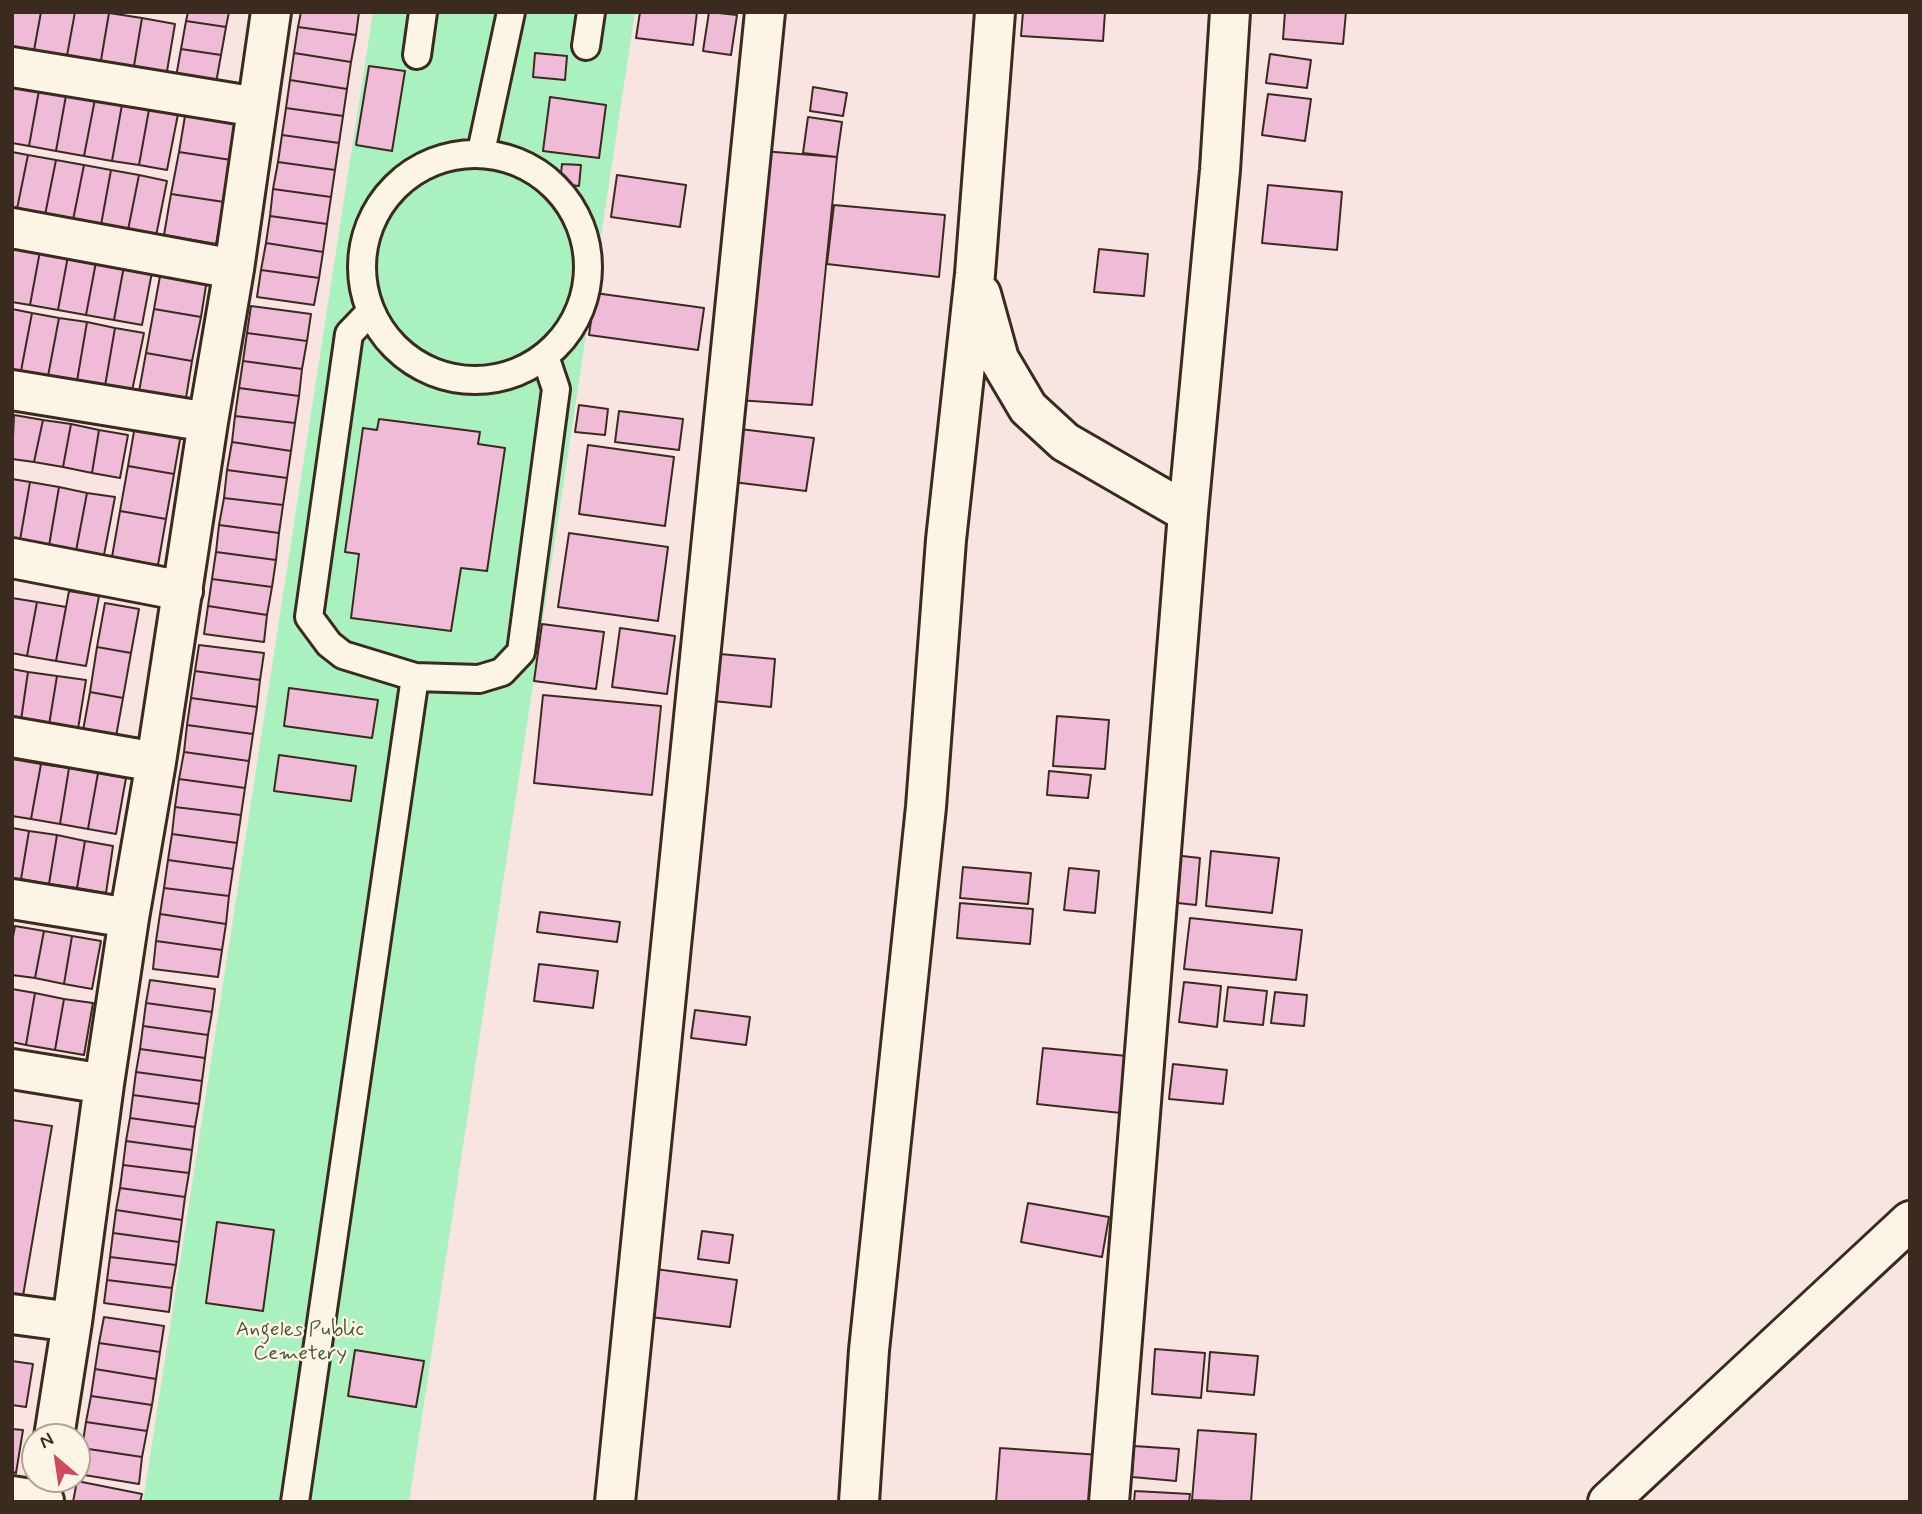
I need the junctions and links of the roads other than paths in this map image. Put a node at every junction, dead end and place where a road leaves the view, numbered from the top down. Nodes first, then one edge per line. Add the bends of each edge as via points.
1 (271, 12) edge
2 (423, 12) edge
3 (511, 12) edge
4 (591, 12) edge
5 (765, 12) edge
6 (995, 12) edge
7 (1230, 12) edge
8 (586, 46) dead end
9 (417, 55) dead end
10 (12, 67) edge
11 (257, 107) junction
12 (481, 152) junction
13 (12, 228) edge
14 (234, 269) junction
15 (975, 274) junction
16 (370, 312) junction
17 (545, 356) junction
18 (12, 390) edge
19 (208, 422) junction
20 (1188, 513) junction
21 (12, 558) edge
22 (183, 591) junction
23 (415, 677) junction
24 (12, 737) edge
25 (156, 762) junction
26 (12, 899) edge
27 (129, 918) junction
28 (12, 1069) edge
29 (104, 1084) junction
30 (1910, 1222) edge
31 (12, 1314) edge
32 (72, 1322) junction
33 (56, 1423) edge
34 (295, 1502) edge
35 (615, 1502) edge
36 (859, 1502) edge
37 (1109, 1502) edge
38 (1608, 1502) edge

1 - 11 street
2 - 9 lane
3 - 12 lane
4 - 8 lane
5 - 35 street
6 - 15 street
7 - 20 street
10 - 11 street
11 - 14 street
12 - 16 lane via 443,158 408,174 382,202 365,237 361,275
12 - 17 lane via 520,161 554,184 578,216 589,255 586,295 569,331
13 - 14 street
14 - 19 street
15 - 20 street via 999,359 1028,408 1065,442
15 - 36 street via 869,1350
16 - 17 lane via 388,341 415,364 447,377 481,380 504,376
16 - 23 lane via 349,334 309,617 329,645 343,655
17 - 23 lane via 556,389 521,652 502,672 479,679
18 - 19 street
19 - 22 street
20 - 37 street
21 - 22 street
22 - 25 street
23 - 34 lane
24 - 25 street
25 - 27 street
26 - 27 street
27 - 29 street
28 - 29 street
29 - 32 street
30 - 38 street
31 - 32 street
32 - 33 street

